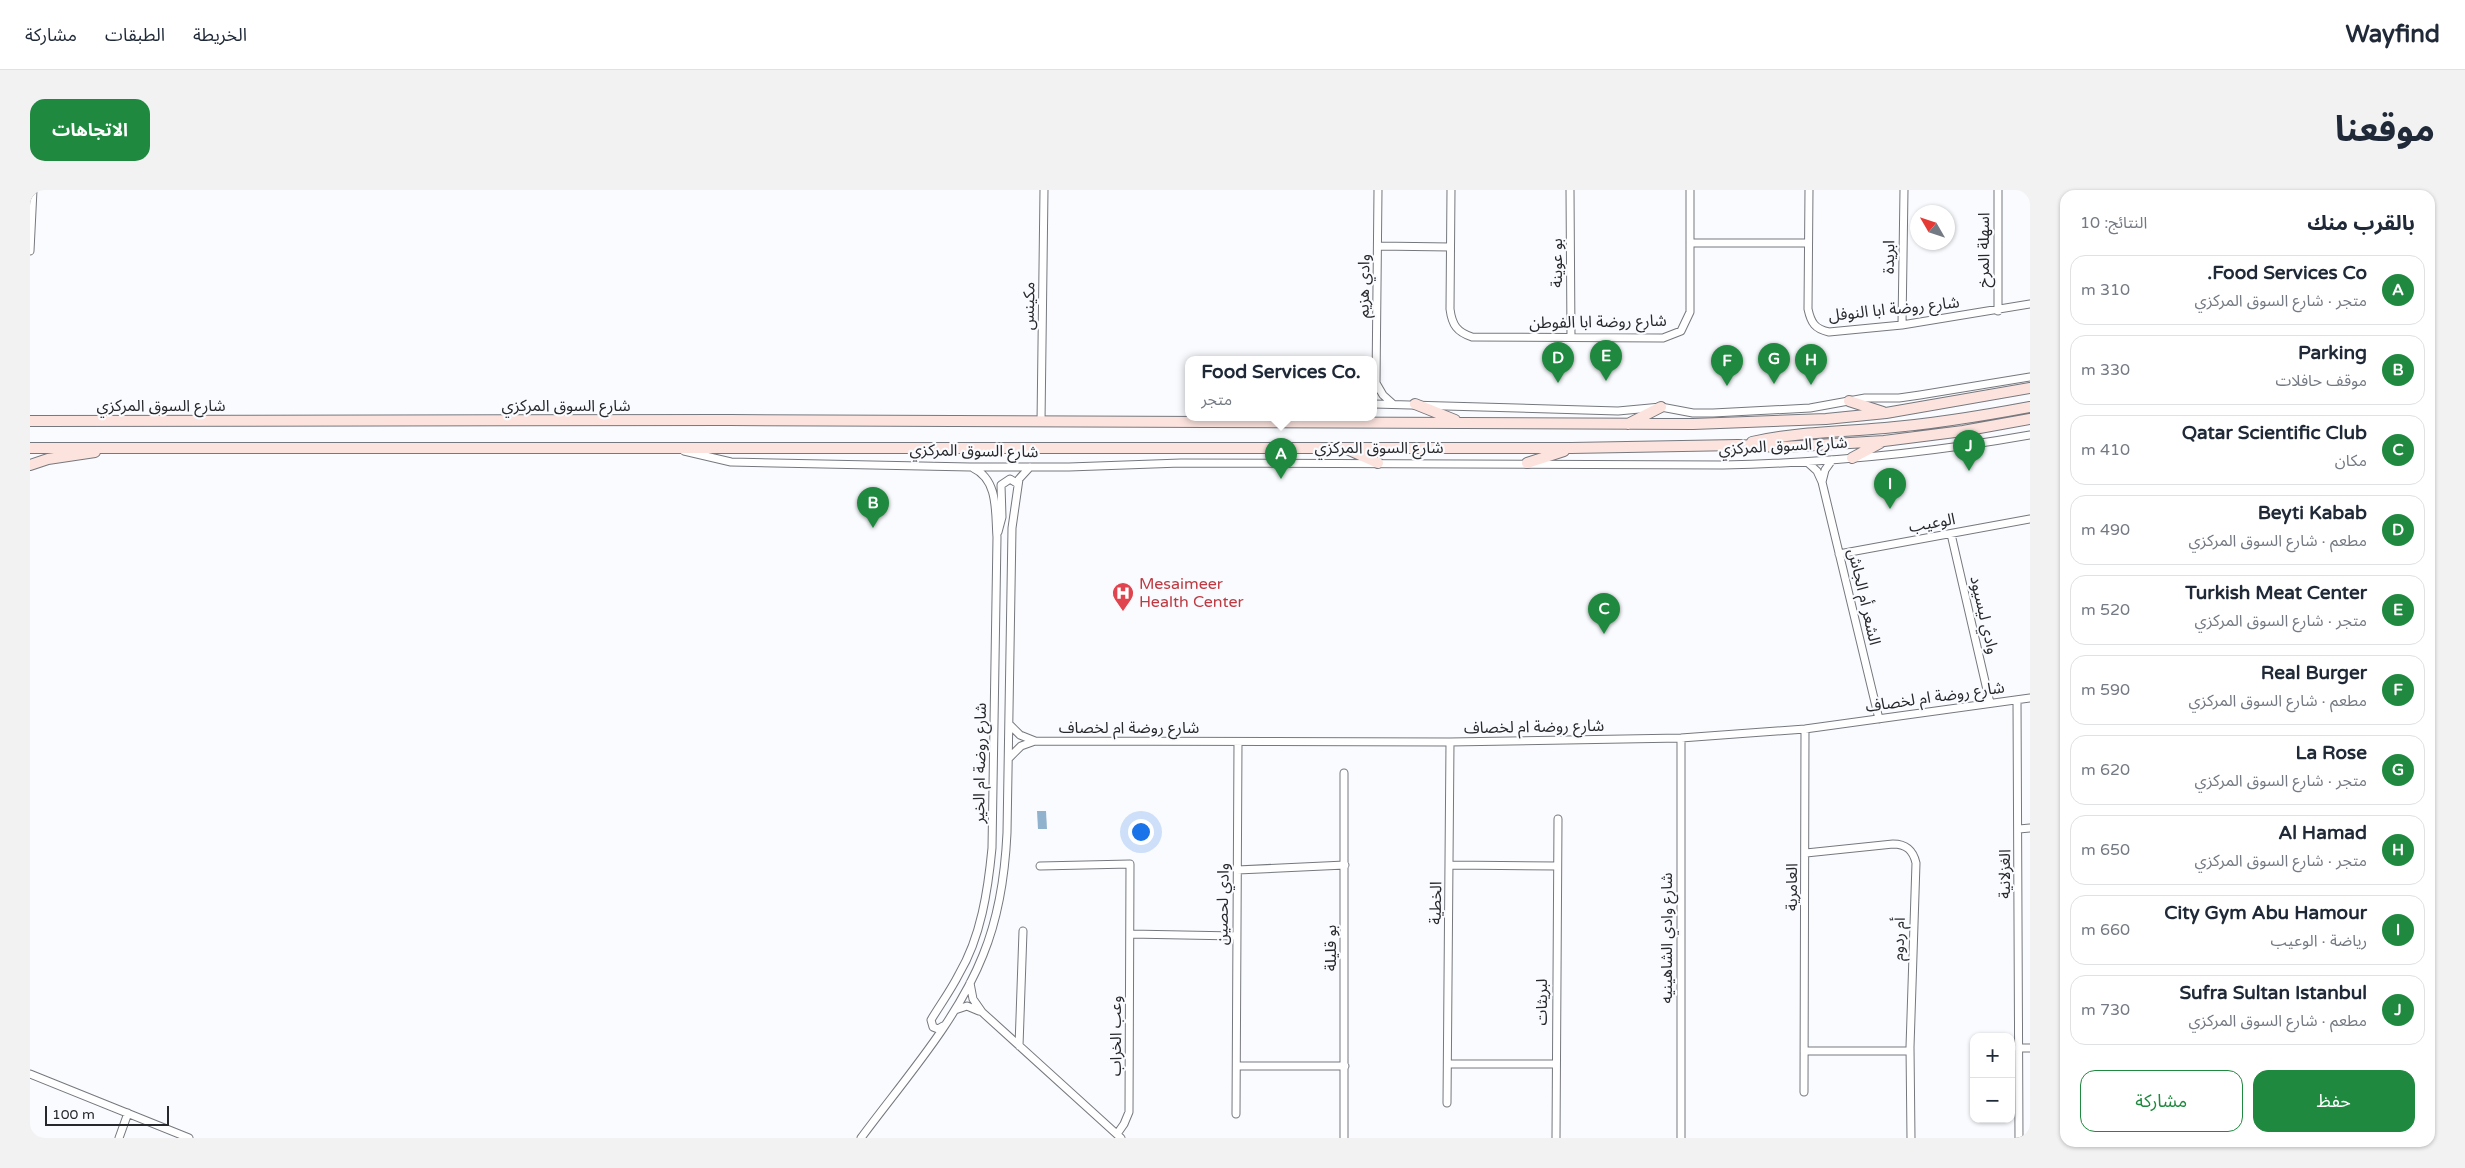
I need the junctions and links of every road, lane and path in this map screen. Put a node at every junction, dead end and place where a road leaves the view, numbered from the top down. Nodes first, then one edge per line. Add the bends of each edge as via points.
1 (33, 190) edge
2 (1044, 190) edge
3 (1378, 190) edge
4 (1451, 190) edge
5 (1570, 190) edge
6 (1690, 190) edge
7 (1809, 190) edge
8 (1904, 190) edge
9 (1998, 190) edge
10 (1691, 243) junction
11 (1808, 243) junction
12 (1378, 246) junction
13 (1450, 247) junction
14 (30, 251) edge
15 (2030, 304) edge
16 (1998, 311) junction
17 (1902, 325) junction
18 (1571, 337) junction
19 (1376, 356) edge
20 (2030, 376) edge
21 (1377, 384) edge
22 (2030, 388) edge
23 (1849, 401) junction
24 (1377, 404) edge
25 (1394, 404) junction
26 (1415, 404) junction
27 (1661, 407) junction
28 (2030, 407) edge
29 (1886, 413) junction
30 (2030, 419) edge
31 (30, 421) edge
32 (1288, 421) edge
33 (1041, 422) junction
34 (1283, 422) junction
35 (1461, 422) junction
36 (1626, 425) junction
37 (2030, 435) edge
38 (1884, 441) junction
39 (1738, 445) junction
40 (668, 446) junction
41 (116, 447) junction
42 (30, 448) edge
43 (1344, 448) junction
44 (1571, 448) junction
45 (1852, 458) junction
46 (1832, 460) junction
47 (1807, 462) junction
48 (1378, 463) junction
49 (1527, 464) junction
50 (30, 465) edge
51 (970, 467) junction
52 (1030, 467) junction
53 (1822, 482) junction
54 (1018, 484) junction
55 (2030, 520) edge
56 (1951, 534) junction
57 (997, 537) junction
58 (1839, 554) junction
59 (2030, 698) edge
60 (2017, 700) junction
61 (1990, 702) junction
62 (1879, 719) junction
63 (1009, 724) junction
64 (1805, 729) junction
65 (1681, 738) junction
66 (1035, 741) junction
67 (1238, 742) junction
68 (1450, 742) junction
69 (1009, 758) junction
70 (1344, 773) dead end
71 (1558, 819) dead end
72 (2030, 828) edge
73 (2019, 829) junction
74 (1806, 852) junction
75 (1345, 865) junction
76 (1450, 865) junction
77 (1040, 866) dead end
78 (1557, 866) junction
79 (1238, 870) junction
80 (1022, 932) dead end
81 (1130, 934) junction
82 (1236, 936) junction
83 (970, 983) junction
84 (954, 1011) junction
85 (982, 1012) junction
86 (943, 1026) junction
87 (1019, 1046) junction
88 (2018, 1048) junction
89 (2030, 1048) edge
90 (1804, 1049) junction
91 (1910, 1049) junction
92 (1448, 1064) junction
93 (1556, 1064) junction
94 (1237, 1066) junction
95 (1345, 1066) junction
96 (30, 1074) edge
97 (1804, 1092) dead end
98 (1447, 1103) dead end
99 (128, 1113) junction
100 (1236, 1114) dead end
101 (1119, 1136) edge
102 (119, 1138) edge
103 (190, 1138) edge
104 (861, 1138) edge
105 (1344, 1138) edge
106 (1556, 1138) edge
107 (1681, 1138) edge
108 (1911, 1138) edge
109 (2019, 1138) edge

1 - 14 street
2 - 33 street, مكينس
3 - 12 street, وادي هزيم
4 - 13 street, شارع روضة ابا الفوطن
5 - 18 street, بو عوينة
6 - 10 street, شارع روضة ابا الفوطن
7 - 11 street, شارع روضة ابا النوفل
8 - 17 street, ابريدة
9 - 16 street, اسهلة المرخ
10 - 11 street
10 - 18 street, شارع روضة ابا الفوطن via 1690,312 1681,331 1663,338
11 - 17 street, شارع روضة ابا النوفل via 1808,309 1812,324 1829,332
12 - 13 street
12 - 19 street, وادي هزيم
13 - 18 street, شارع روضة ابا الفوطن via 1451,320 1462,334 1472,338
15 - 16 street, شارع روضة ابا النوفل
16 - 17 street, شارع روضة ابا النوفل
20 - 23 street via 1920,395
21 - 25 street
22 - 29 main road, شارع السوق المركزي
23 - 27 street via 1810,408 1713,413
23 - 29 main road
24 - 25 street
25 - 26 street
26 - 27 street via 1618,412
26 - 35 main road
27 - 36 main road
28 - 39 main road via 1887,428 1783,435
29 - 36 main road, شارع السوق المركزي via 1800,420
30 - 38 main road, شارع السوق المركزي
31 - 33 main road, شارع السوق المركزي
32 - 34 street, شارع السوق المركزي
33 - 34 main road, شارع السوق المركزي
34 - 35 main road, شارع السوق المركزي
35 - 36 main road, شارع السوق المركزي
37 - 45 street, شارع السوق المركزي via 1912,453
38 - 39 main road, شارع السوق المركزي via 1782,447
38 - 45 main road
39 - 44 main road, شارع السوق المركزي
40 - 41 main road, شارع السوق المركزي
40 - 43 main road, شارع السوق المركزي
40 - 51 street, شارع السوق المركزي via 731,462
41 - 42 main road, شارع السوق المركزي
41 - 50 main road via 77,456 48,458
43 - 44 main road, شارع السوق المركزي
43 - 48 main road
44 - 49 main road
45 - 46 street, شارع السوق المركزي
46 - 47 street, شارع السوق المركزي
46 - 53 street
47 - 49 street, شارع السوق المركزي
47 - 53 street, الشعر أم الجاش via 1817,471
48 - 49 street, شارع السوق المركزي
48 - 52 street, شارع السوق المركزي
51 - 52 street, شارع السوق المركزي
51 - 57 street, شارع روضة ام الخير via 984,474 991,488
52 - 54 street, شارع روضة ام الخير
53 - 58 street, الشعر أم الجاش
54 - 57 street via 1010,479 1001,485 1002,517
54 - 63 street, شارع روضة ام الخير via 1011,542
55 - 56 street, الوعيب
56 - 58 street, الوعيب
56 - 61 street, وادي ليسيود
57 - 86 street, شارع روضة ام الخير via 991,856 984,901 968,956 931,1020 933,1027
58 - 62 street, الشعر أم الجاش
59 - 60 street, شارع روضة ام لخصاف
60 - 61 street, شارع روضة ام لخصاف
60 - 73 street, الغزلانية
61 - 62 street, شارع روضة ام لخصاف
62 - 64 street, شارع روضة ام لخصاف
63 - 66 street, شارع روضة ام لخصاف via 1020,735
63 - 69 street, شارع روضة ام الخير
64 - 65 street, شارع روضة ام لخصاف
64 - 74 street, العامرية
65 - 68 street, شارع روضة ام لخصاف
65 - 107 street, شارع وادي الشاهينيه
66 - 67 street, شارع روضة ام لخصاف
66 - 69 street, شارع روضة ام لخصاف via 1021,746
67 - 68 street, شارع روضة ام لخصاف
67 - 79 street, وادي لحصين
68 - 76 street, الخطية
69 - 83 street, شارع روضة ام الخير via 1006,851 1000,895 990,938
70 - 75 street, بو قليلة
71 - 78 street, لبريثات
72 - 73 street
73 - 88 street, الغزلانية
74 - 90 street, العامرية
74 - 91 street, أم ردوم via 1902,844 1914,854
75 - 79 street
75 - 95 street, بو قليلة
76 - 78 street
76 - 92 street, الخطية
77 - 81 street, وعب الخراب via 1130,864
78 - 93 street, لبريثات
79 - 82 street, وادي لحصين
80 - 87 street
81 - 82 street
81 - 101 street, وعب الخراب via 1129,1112
82 - 94 street, وادي لحصين
83 - 84 street, شارع روضة ام الخير
83 - 85 street via 973,999
84 - 85 street via 967,1006
84 - 86 street, شارع روضة ام الخير
85 - 87 street
86 - 104 street
87 - 101 street
88 - 89 street
88 - 109 street, الغزلانية
90 - 91 street
90 - 97 street, العامرية
91 - 108 street, أم ردوم
92 - 93 street
92 - 98 street, الخطية
93 - 106 street, لبريثات
94 - 95 street
94 - 100 street, وادي لحصين
95 - 105 street, بو قليلة
96 - 99 street
99 - 102 street
99 - 103 street

